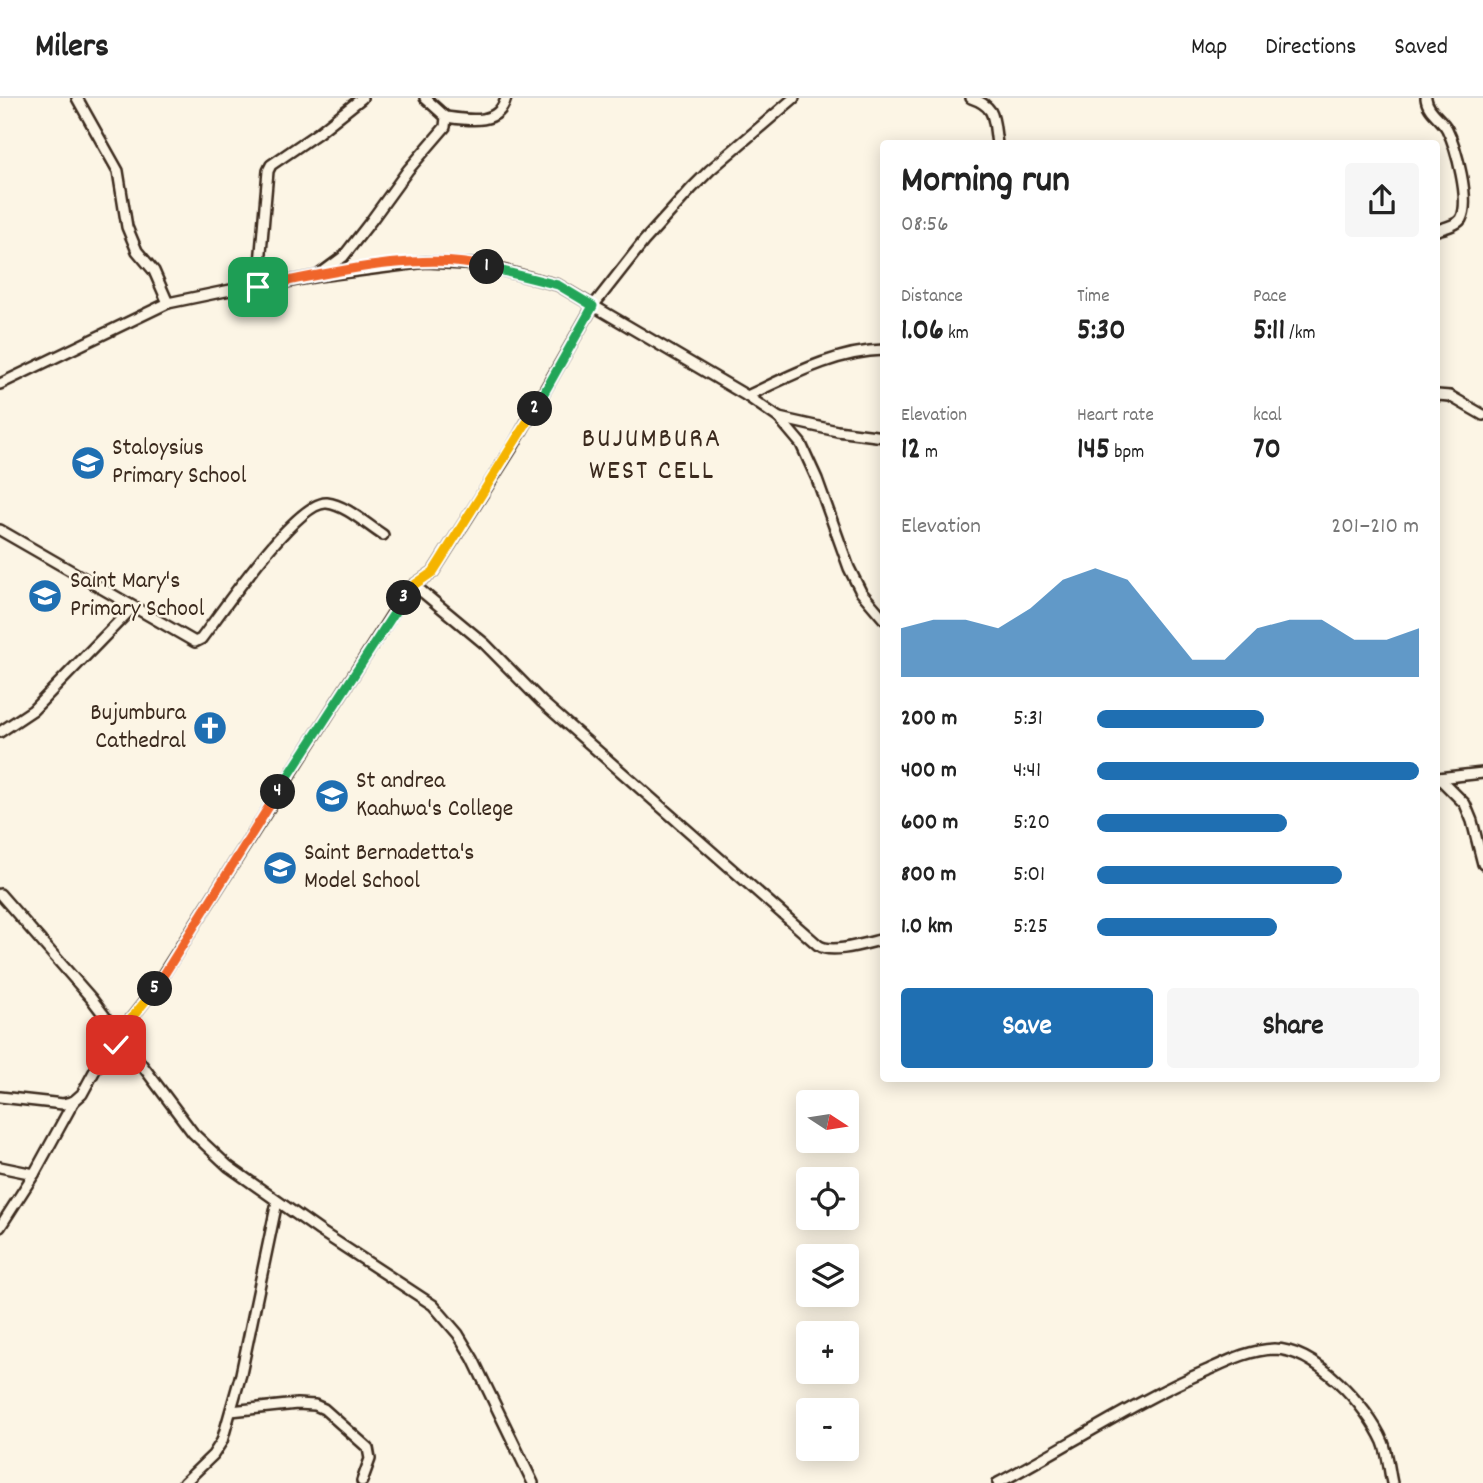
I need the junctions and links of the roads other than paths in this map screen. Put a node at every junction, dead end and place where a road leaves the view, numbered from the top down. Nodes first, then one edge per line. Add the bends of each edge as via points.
1 (77, 98) edge
2 (362, 98) edge
3 (425, 98) edge
4 (506, 98) edge
5 (794, 98) edge
6 (971, 98) edge
7 (1426, 98) edge
8 (446, 117) junction
9 (996, 140) edge
10 (1440, 229) edge
11 (318, 276) junction
12 (258, 287) junction
13 (168, 303) junction
14 (593, 306) junction
15 (880, 345) edge
16 (871, 351) junction
17 (880, 351) edge
18 (0, 384) edge
19 (1440, 394) edge
20 (747, 396) junction
21 (1483, 415) edge
22 (779, 418) junction
23 (880, 436) edge
24 (0, 530) edge
25 (383, 535) dead end
26 (414, 585) junction
27 (133, 607) junction
28 (880, 615) edge
29 (0, 732) edge
30 (1483, 774) edge
31 (1440, 778) edge
32 (1440, 780) edge
33 (1483, 864) edge
34 (0, 894) edge
35 (880, 940) edge
36 (119, 1030) junction
37 (114, 1042) junction
38 (127, 1045) junction
39 (0, 1097) edge
40 (74, 1101) junction
41 (0, 1167) edge
42 (34, 1174) junction
43 (277, 1202) junction
44 (0, 1227) edge
45 (231, 1411) junction
46 (362, 1481) dead end
47 (184, 1483) edge
48 (533, 1483) edge
49 (998, 1483) edge
50 (1392, 1483) edge

1 - 13 street via 118,171 127,227
2 - 12 street via 271,164
3 - 8 street
4 - 8 street via 499,114 472,120
5 - 14 street via 692,188
6 - 9 street via 989,106
7 - 10 street via 1446,128 1463,186 1461,218
8 - 11 street via 445,127 343,257
11 - 12 street
11 - 14 street via 393,264 482,265 558,285
12 - 13 street
13 - 18 street
14 - 20 street
14 - 26 street via 527,424 455,538 433,572
15 - 16 street
16 - 17 street
16 - 20 street via 845,355
19 - 21 street
20 - 22 street
22 - 23 street
22 - 28 street via 801,444 849,568
24 - 27 street
25 - 27 street via 338,506 317,504 274,542 198,641
26 - 35 street via 818,945 827,950
26 - 36 street via 152,992
27 - 29 street via 33,710
30 - 31 street
32 - 33 street via 1465,804
34 - 36 street
36 - 37 street
36 - 38 street via 130,1035
37 - 38 street
37 - 40 street
38 - 43 street via 193,1133
39 - 40 street via 63,1104
40 - 42 street
41 - 42 street
42 - 44 street
43 - 45 street
43 - 48 street via 446,1318 473,1359
45 - 46 street via 297,1404 324,1409 368,1448 369,1467
45 - 47 street via 213,1455
49 - 50 street via 1185,1380 1248,1353 1274,1349 1289,1351 1340,1382 1384,1444

